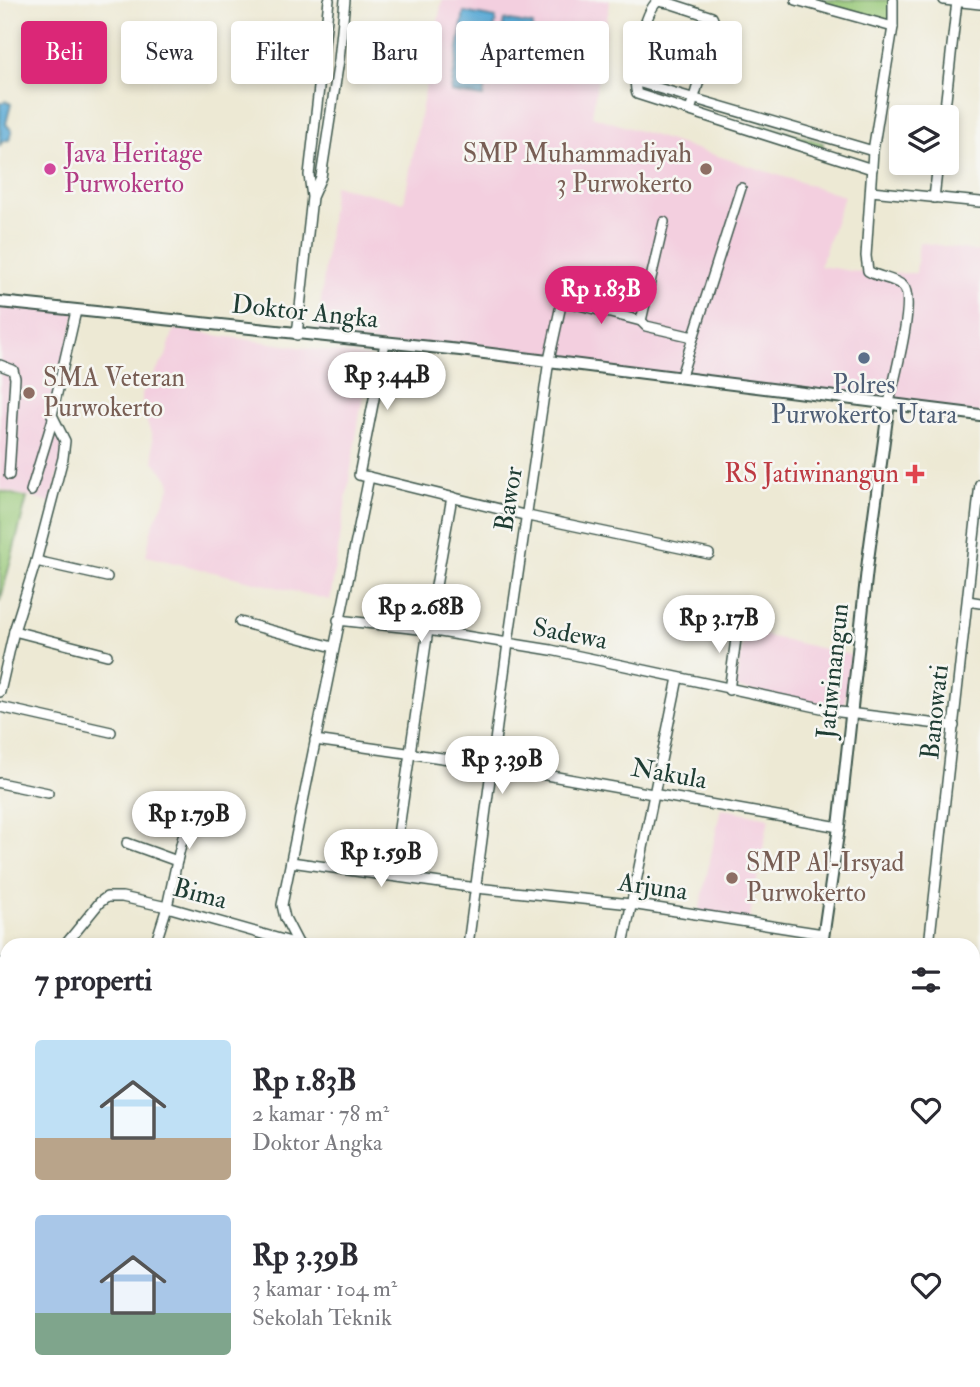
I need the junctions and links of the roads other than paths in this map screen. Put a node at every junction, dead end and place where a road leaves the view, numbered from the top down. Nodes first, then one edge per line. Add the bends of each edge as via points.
1 (329, 0) edge
2 (345, 0) edge
3 (796, 0) edge
4 (894, 0) edge
5 (944, 0) edge
6 (957, 1) edge
7 (980, 4) edge
8 (328, 17) junction
9 (343, 17) junction
10 (328, 21) edge
11 (647, 21) edge
12 (714, 21) edge
13 (893, 27) junction
14 (333, 59) edge
15 (339, 60) junction
16 (320, 84) edge
17 (635, 84) edge
18 (648, 84) edge
19 (698, 84) edge
20 (694, 97) junction
21 (945, 105) edge
22 (690, 111) junction
23 (760, 118) junction
24 (755, 132) junction
25 (830, 140) junction
26 (873, 151) junction
27 (824, 155) junction
28 (872, 169) junction
29 (937, 175) edge
30 (741, 188) dead end
31 (871, 191) junction
32 (312, 197) junction
33 (934, 198) junction
34 (980, 202) edge
35 (664, 222) dead end
36 (0, 302) edge
37 (76, 311) junction
38 (641, 321) junction
39 (297, 335) junction
40 (693, 337) junction
41 (386, 343) junction
42 (549, 360) junction
43 (0, 365) edge
44 (681, 376) junction
45 (888, 403) junction
46 (980, 415) edge
47 (53, 419) junction
48 (9, 475) dead end
49 (369, 477) junction
50 (980, 484) edge
51 (31, 491) dead end
52 (452, 497) junction
53 (528, 516) junction
54 (709, 554) dead end
55 (36, 561) junction
56 (107, 577) dead end
57 (968, 601) junction
58 (980, 603) edge
59 (338, 620) junction
60 (240, 622) dead end
61 (738, 624) dead end
62 (428, 630) junction
63 (14, 631) junction
64 (508, 643) junction
65 (333, 647) junction
66 (107, 655) dead end
67 (678, 678) junction
68 (729, 690) junction
69 (0, 692) edge
70 (0, 707) edge
71 (850, 714) junction
72 (954, 726) junction
73 (111, 732) dead end
74 (315, 740) junction
75 (411, 753) junction
76 (491, 765) junction
77 (0, 783) edge
78 (48, 793) dead end
79 (654, 793) junction
80 (190, 808) dead end
81 (839, 827) junction
82 (127, 844) dead end
83 (177, 861) junction
84 (291, 862) junction
85 (392, 876) junction
86 (475, 888) junction
87 (631, 904) junction
88 (167, 907) junction
89 (71, 938) edge
90 (157, 938) edge
91 (276, 938) edge
92 (296, 938) edge
93 (469, 938) edge
94 (624, 938) edge
95 (811, 938) edge
96 (822, 938) edge
97 (930, 938) edge

1 - 8 street
2 - 9 street
3 - 13 street
4 - 13 street
5 - 6 street
6 - 7 street
6 - 21 street
8 - 9 street
8 - 10 street
9 - 15 street
11 - 12 street via 658,1
13 - 26 street
14 - 15 street
15 - 32 street via 321,177
16 - 32 street via 309,175
17 - 22 street via 638,95
18 - 20 street
19 - 20 street
20 - 22 street
20 - 23 street
22 - 24 street
23 - 24 street
23 - 25 street
24 - 27 street
25 - 26 street
25 - 27 street
26 - 28 street
27 - 28 street
28 - 31 street
29 - 33 street
30 - 40 street
31 - 33 street
31 - 45 street via 866,266 873,274 904,287 908,297
32 - 39 street
33 - 34 street
35 - 38 street
36 - 37 street, Doktor Angka
37 - 39 street, Doktor Angka
37 - 47 street
38 - 40 street
38 - 42 street, Bawor via 562,302
39 - 41 street, Doktor Angka
40 - 44 street
41 - 42 street, Doktor Angka
41 - 49 street via 359,475
42 - 44 street, Doktor Angka
42 - 53 street, Bawor
43 - 48 street via 13,370 15,378
44 - 45 street, Doktor Angka
45 - 46 street, Doktor Angka
45 - 71 street, Jatiwinangun
47 - 51 street
47 - 55 street via 65,446
49 - 52 street
49 - 59 street
50 - 57 street, Banowati
52 - 53 street
52 - 62 street
53 - 54 street
53 - 64 street, Bawor
55 - 56 street
55 - 63 street
57 - 58 street
57 - 72 street, Banowati
59 - 62 street, Sadewa
59 - 65 street
60 - 65 street
61 - 68 street
62 - 64 street, Sadewa
62 - 75 street
63 - 66 street
63 - 69 street
64 - 67 street, Sadewa
64 - 76 street, Bawor
65 - 74 street
67 - 68 street, Sadewa
67 - 79 street
68 - 71 street, Sadewa
70 - 73 street
71 - 72 street, Sadewa
71 - 81 street, Jatiwinangun
72 - 97 street, Banowati
74 - 75 street, Nakula
74 - 84 street
75 - 76 street, Nakula
75 - 85 street
76 - 79 street, Nakula
76 - 86 street, Bawor
77 - 78 street
79 - 81 street, Nakula
79 - 87 street
80 - 83 street
81 - 96 street, Jatiwinangun
82 - 83 street
83 - 88 street
84 - 85 street, Arjuna
84 - 92 street via 282,905
85 - 86 street, Arjuna
86 - 87 street, Arjuna
86 - 93 street, Bawor
87 - 94 street
87 - 95 street, Arjuna
88 - 89 street, Bima via 107,897
88 - 90 street
88 - 91 street, Bima

